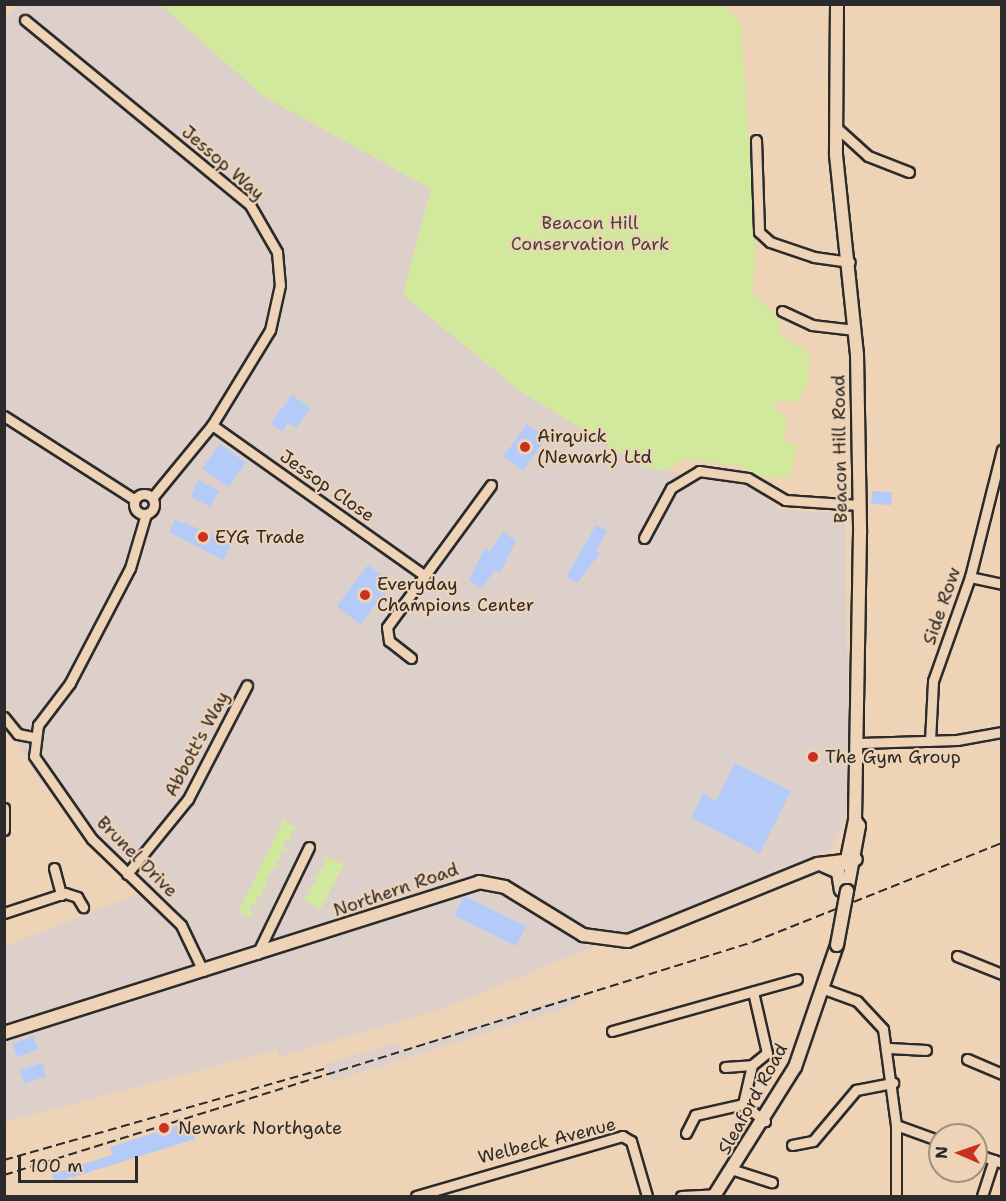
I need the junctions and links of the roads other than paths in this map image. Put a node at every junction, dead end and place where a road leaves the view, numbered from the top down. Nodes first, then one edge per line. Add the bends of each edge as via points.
1 (837, 4) edge
2 (25, 20) dead end
3 (836, 127) junction
4 (756, 140) dead end
5 (909, 172) dead end
6 (850, 262) junction
7 (782, 311) dead end
8 (855, 330) junction
9 (4, 416) edge
10 (212, 424) junction
11 (1002, 450) edge
12 (998, 483) edge
13 (490, 485) dead end
14 (152, 498) junction
15 (134, 499) junction
16 (859, 505) junction
17 (146, 514) junction
18 (644, 538) dead end
19 (424, 575) junction
20 (970, 577) junction
21 (1002, 584) edge
22 (411, 658) dead end
23 (248, 685) dead end
24 (4, 717) edge
25 (1002, 732) edge
26 (34, 737) junction
27 (930, 741) junction
28 (860, 743) junction
29 (4, 808) edge
30 (4, 830) edge
31 (309, 847) dead end
32 (851, 859) junction
33 (818, 864) junction
34 (54, 868) dead end
35 (127, 874) junction
36 (844, 891) junction
37 (61, 895) junction
38 (83, 906) dead end
39 (4, 913) edge
40 (257, 954) junction
41 (957, 956) dead end
42 (203, 971) junction
43 (1002, 974) edge
44 (797, 979) dead end
45 (824, 989) junction
46 (753, 992) junction
47 (612, 1031) dead end
48 (4, 1033) edge
49 (889, 1048) junction
50 (926, 1050) dead end
51 (967, 1059) dead end
52 (752, 1065) junction
53 (725, 1067) dead end
54 (1002, 1074) edge
55 (893, 1083) junction
56 (743, 1104) junction
57 (765, 1121) junction
58 (896, 1125) junction
59 (686, 1133) dead end
60 (928, 1137) edge
61 (792, 1145) dead end
62 (998, 1162) edge
63 (734, 1170) junction
64 (772, 1182) dead end
65 (715, 1195) edge
66 (416, 1197) edge
67 (647, 1197) edge
68 (681, 1197) edge
69 (896, 1197) edge
70 (982, 1197) edge

1 - 3 street, Beacon Hill Road
2 - 10 street, Jessop Way via 236,193 271,237 280,274 275,316
3 - 5 street via 868,156
3 - 6 street, Beacon Hill Road
4 - 6 street via 759,232 770,242 814,257
6 - 8 street, Beacon Hill Road
7 - 8 street via 812,325
8 - 16 street, Beacon Hill Road
9 - 15 street
10 - 14 street, Jessop Way
10 - 19 street, Jessop Close
11 - 12 street, Side Row
12 - 20 street, Side Row
13 - 19 street
14 - 15 street via 145,493
14 - 17 street via 153,508
15 - 17 street via 135,509
16 - 18 street via 785,501 748,478 699,471 671,488
16 - 28 street, Beacon Hill Road
17 - 26 street via 130,568 70,682
19 - 22 street via 387,627 389,640
20 - 21 street
20 - 27 street, Side Row via 933,681
23 - 35 street, Abbott's Way via 188,799
24 - 26 street via 18,734
25 - 27 street
26 - 35 street, Brunel Drive via 34,756 47,781
27 - 28 street
28 - 32 street, Beacon Hill Road
29 - 30 street
31 - 40 street via 258,943
32 - 33 street, Northern Road
32 - 36 street
33 - 36 street via 838,873
33 - 40 street, Northern Road via 628,941 584,935 505,887 484,881
34 - 37 street
35 - 42 street, Brunel Drive via 181,925
36 - 45 street, Sleaford Road, bridge via 843,921
37 - 38 street via 77,897
37 - 39 street
40 - 42 street, Northern Road
41 - 43 street
42 - 48 street, Northern Road
44 - 46 street
45 - 49 street via 873,1013
45 - 57 street, Sleaford Road via 795,1067
46 - 47 street
46 - 52 street via 767,1045 766,1053
49 - 50 street
49 - 55 street
51 - 54 street
52 - 53 street
52 - 56 street
55 - 58 street
55 - 61 street via 856,1090 813,1141
56 - 57 street
56 - 59 street via 695,1115
57 - 63 street, Sleaford Road
58 - 60 street
58 - 69 street
62 - 70 street
63 - 64 street
63 - 65 street, Sleaford Road
65 - 68 street
66 - 67 street, Welbeck Avenue via 622,1136 632,1141

